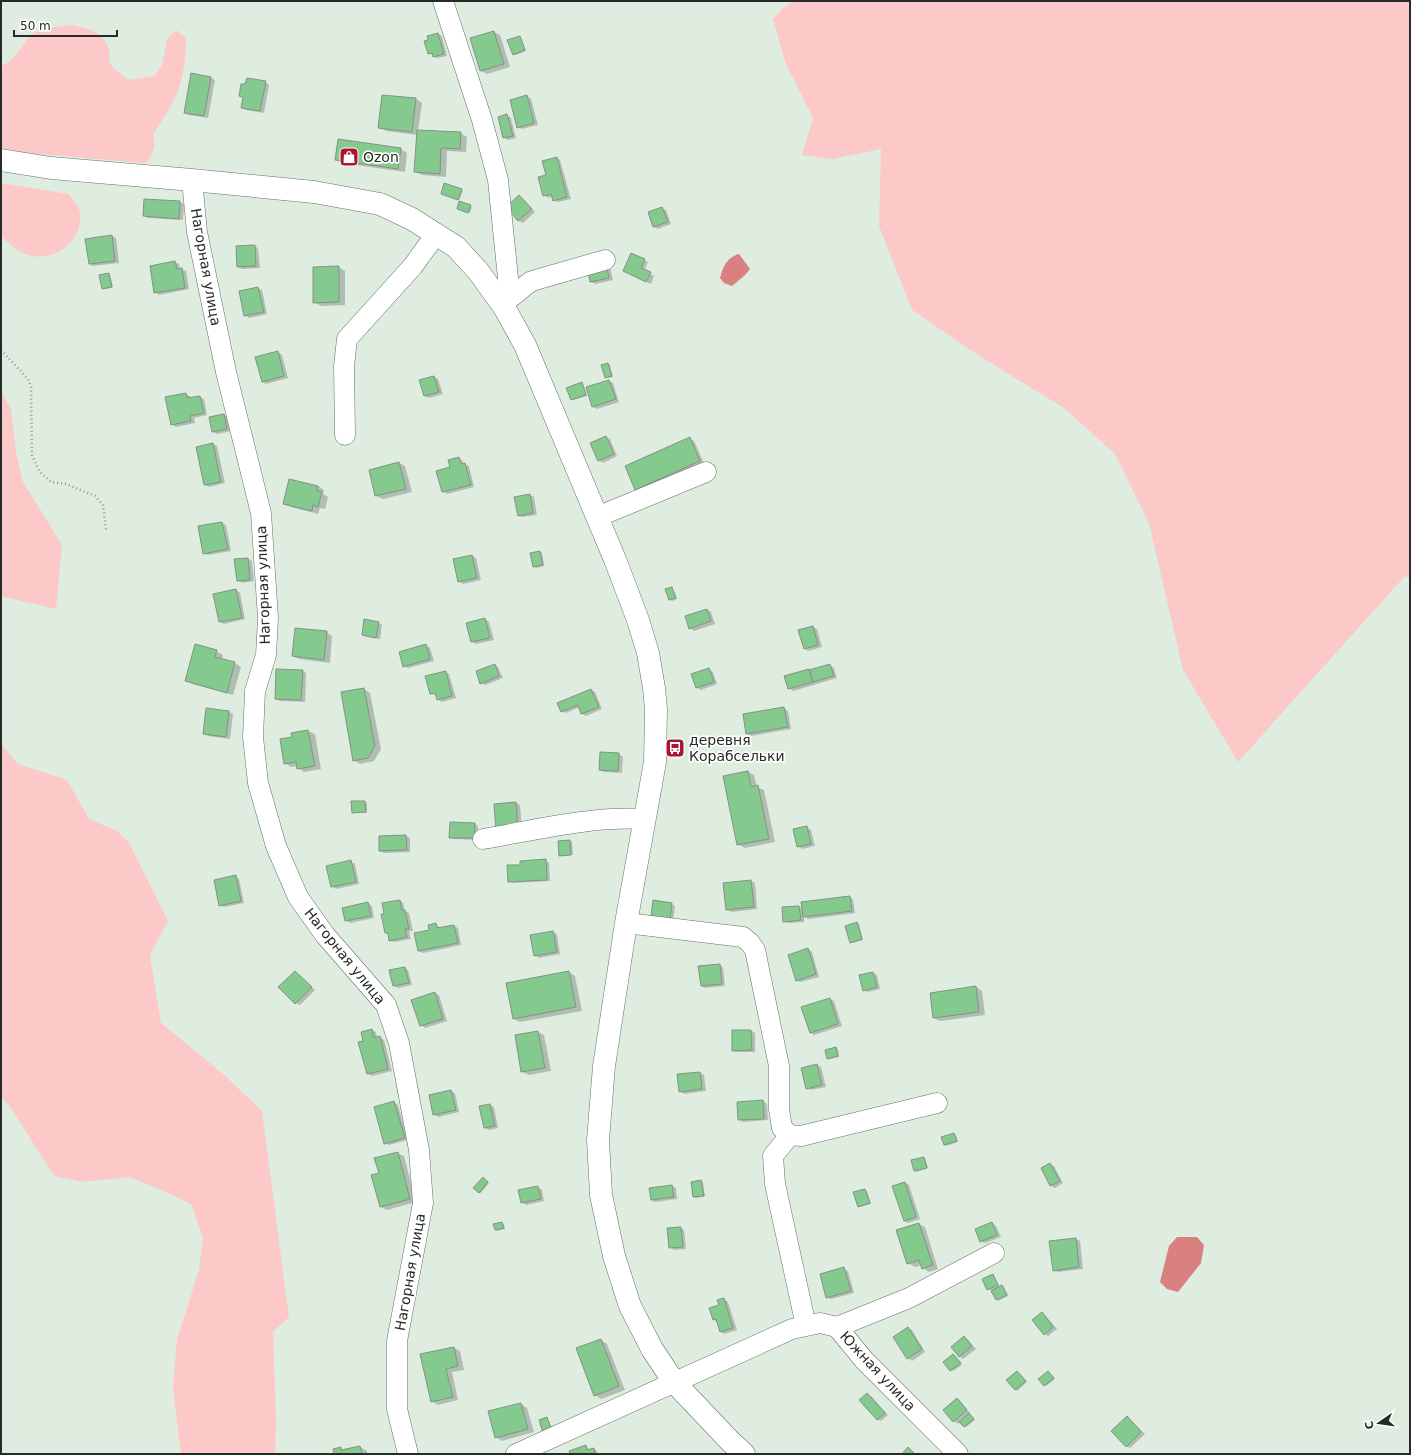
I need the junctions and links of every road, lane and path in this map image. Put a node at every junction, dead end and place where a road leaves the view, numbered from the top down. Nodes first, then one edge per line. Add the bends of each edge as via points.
1 (443, 1) edge
2 (1, 160) edge
3 (192, 180) junction
4 (436, 234) junction
5 (605, 260) dead end
6 (506, 303) junction
7 (1, 350) edge
8 (345, 435) dead end
9 (706, 472) dead end
10 (597, 517) junction
11 (106, 530) dead end
12 (645, 819) junction
13 (483, 839) dead end
14 (626, 923) junction
15 (937, 1104) dead end
16 (790, 1135) junction
17 (994, 1253) dead end
18 (806, 1326) junction
19 (837, 1328) junction
20 (674, 1382) junction
21 (408, 1454) edge
22 (516, 1454) edge
23 (744, 1454) edge
24 (958, 1454) edge

1 - 6 street via 482,120 498,180 509,288
2 - 3 main road via 51,168
3 - 4 main road via 314,192 380,204
3 - 21 street, Нагорная улица via 197,232 223,357 261,513 268,618 266,655 255,691 253,737 258,783 276,846 298,897 325,935 386,1005 399,1043 419,1150 423,1203 398,1342 397,1409
4 - 6 main road via 456,247
4 - 8 street via 413,266 347,339 344,366
5 - 6 street via 532,281 524,285
6 - 10 main road
7 - 11 path via 28,379 31,387 32,455 39,470 50,482 66,484 95,496 103,505
9 - 10 street
10 - 12 main road via 638,620 648,652 654,688 655,762
12 - 13 street via 623,817 573,823
12 - 14 main road
14 - 16 street via 743,937 750,943 755,950 779,1066 779,1109 782,1128
14 - 20 main road via 604,1073 598,1140 601,1195 614,1256 630,1306 652,1349
15 - 16 street via 801,1136
16 - 18 street via 773,1156 774,1184
17 - 19 street via 908,1298
18 - 19 street, Южная улица via 820,1323
18 - 20 street, Южная улица via 792,1329
19 - 24 street, Южная улица via 864,1360
20 - 22 street, Южная улица
20 - 23 main road

